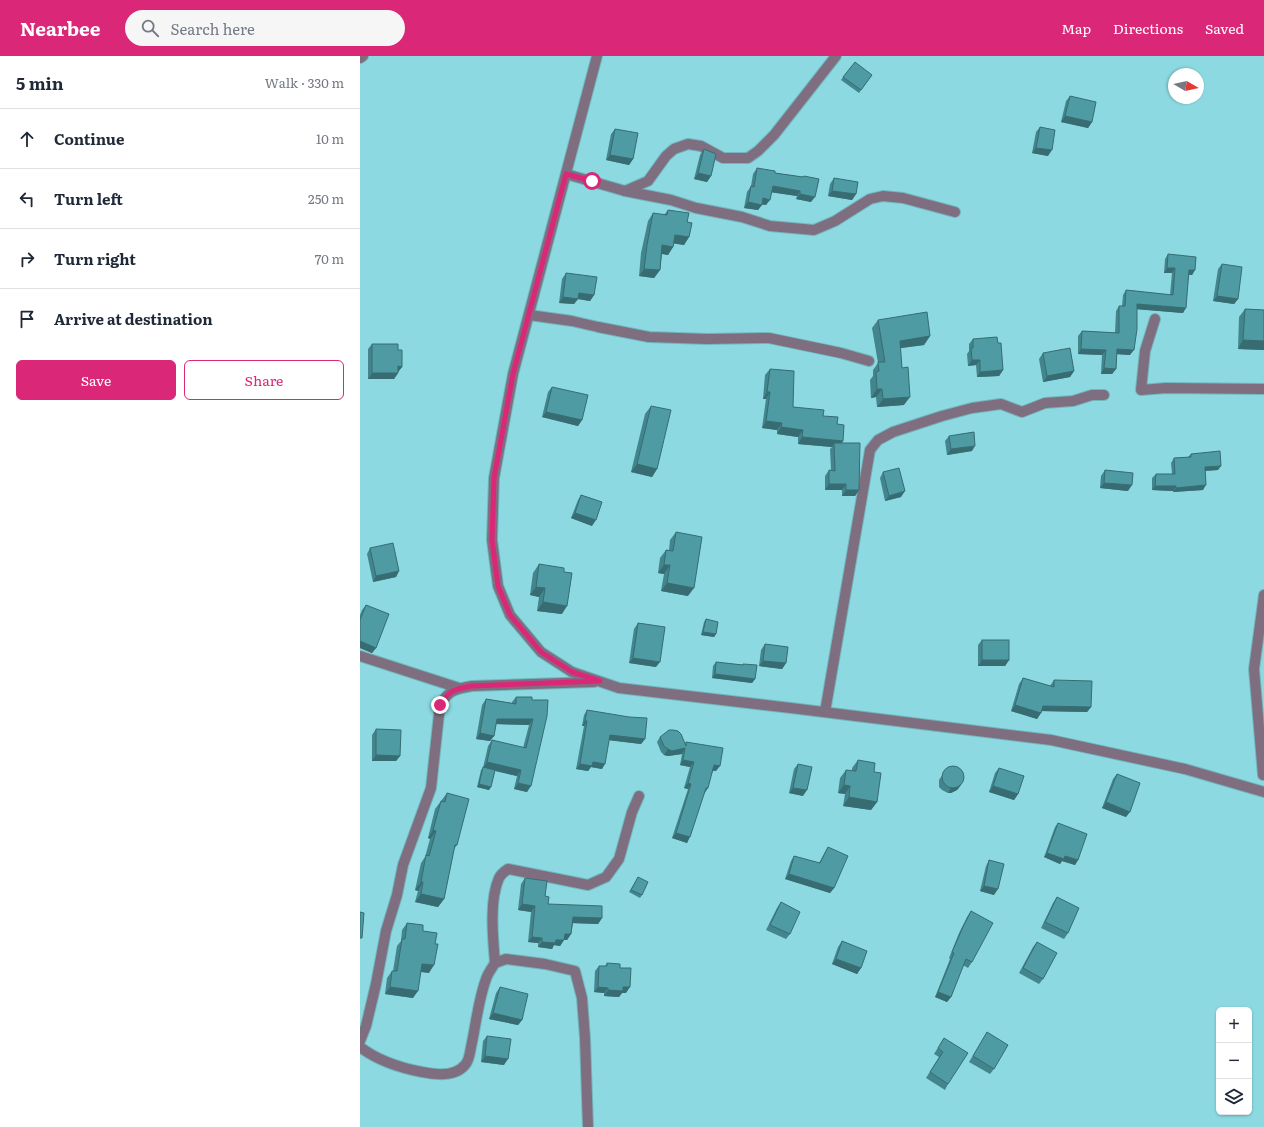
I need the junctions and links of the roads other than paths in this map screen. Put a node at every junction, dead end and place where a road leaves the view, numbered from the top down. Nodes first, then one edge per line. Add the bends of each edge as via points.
1 (363, 56) edge
2 (597, 56) edge
3 (836, 56) edge
4 (360, 58) edge
5 (566, 174) junction
6 (625, 191) junction
7 (955, 212) dead end
8 (529, 314) junction
9 (1155, 320) dead end
10 (869, 361) dead end
11 (1264, 389) edge
12 (1104, 395) dead end
13 (1264, 595) edge
14 (360, 656) edge
15 (600, 681) junction
16 (459, 688) junction
17 (825, 712) junction
18 (1263, 775) dead end
19 (1264, 792) edge
20 (639, 796) dead end
21 (495, 963) junction
22 (360, 1041) edge
23 (360, 1047) edge
24 (588, 1127) edge

1 - 4 street
2 - 5 street
3 - 6 street via 794,112 774,135 748,158 723,158 701,146 688,144 674,149 666,156 648,181
5 - 6 street
5 - 8 street
6 - 7 street via 742,217 770,226 814,230 870,199 883,196 903,198
8 - 10 street via 649,337 707,340 769,338
8 - 15 street via 513,374 494,478 492,540 498,586 510,615 541,652 572,672
9 - 11 street via 1145,351 1141,390
12 - 17 street via 1092,395 1073,402 1045,403 1022,412 1001,404 972,408 893,432 878,440 870,450
13 - 18 street via 1254,669
14 - 16 street
15 - 16 street
15 - 17 street via 619,688
16 - 22 street via 446,695 440,705 431,788 403,865 366,1026
17 - 19 street via 1051,740 1185,769
20 - 21 street via 619,859 606,876 588,884 508,869 500,876 495,892 492,924
21 - 23 street via 486,978 469,1056 465,1065 457,1070 433,1075 411,1070 366,1052
21 - 24 street via 506,959 575,971 582,998

